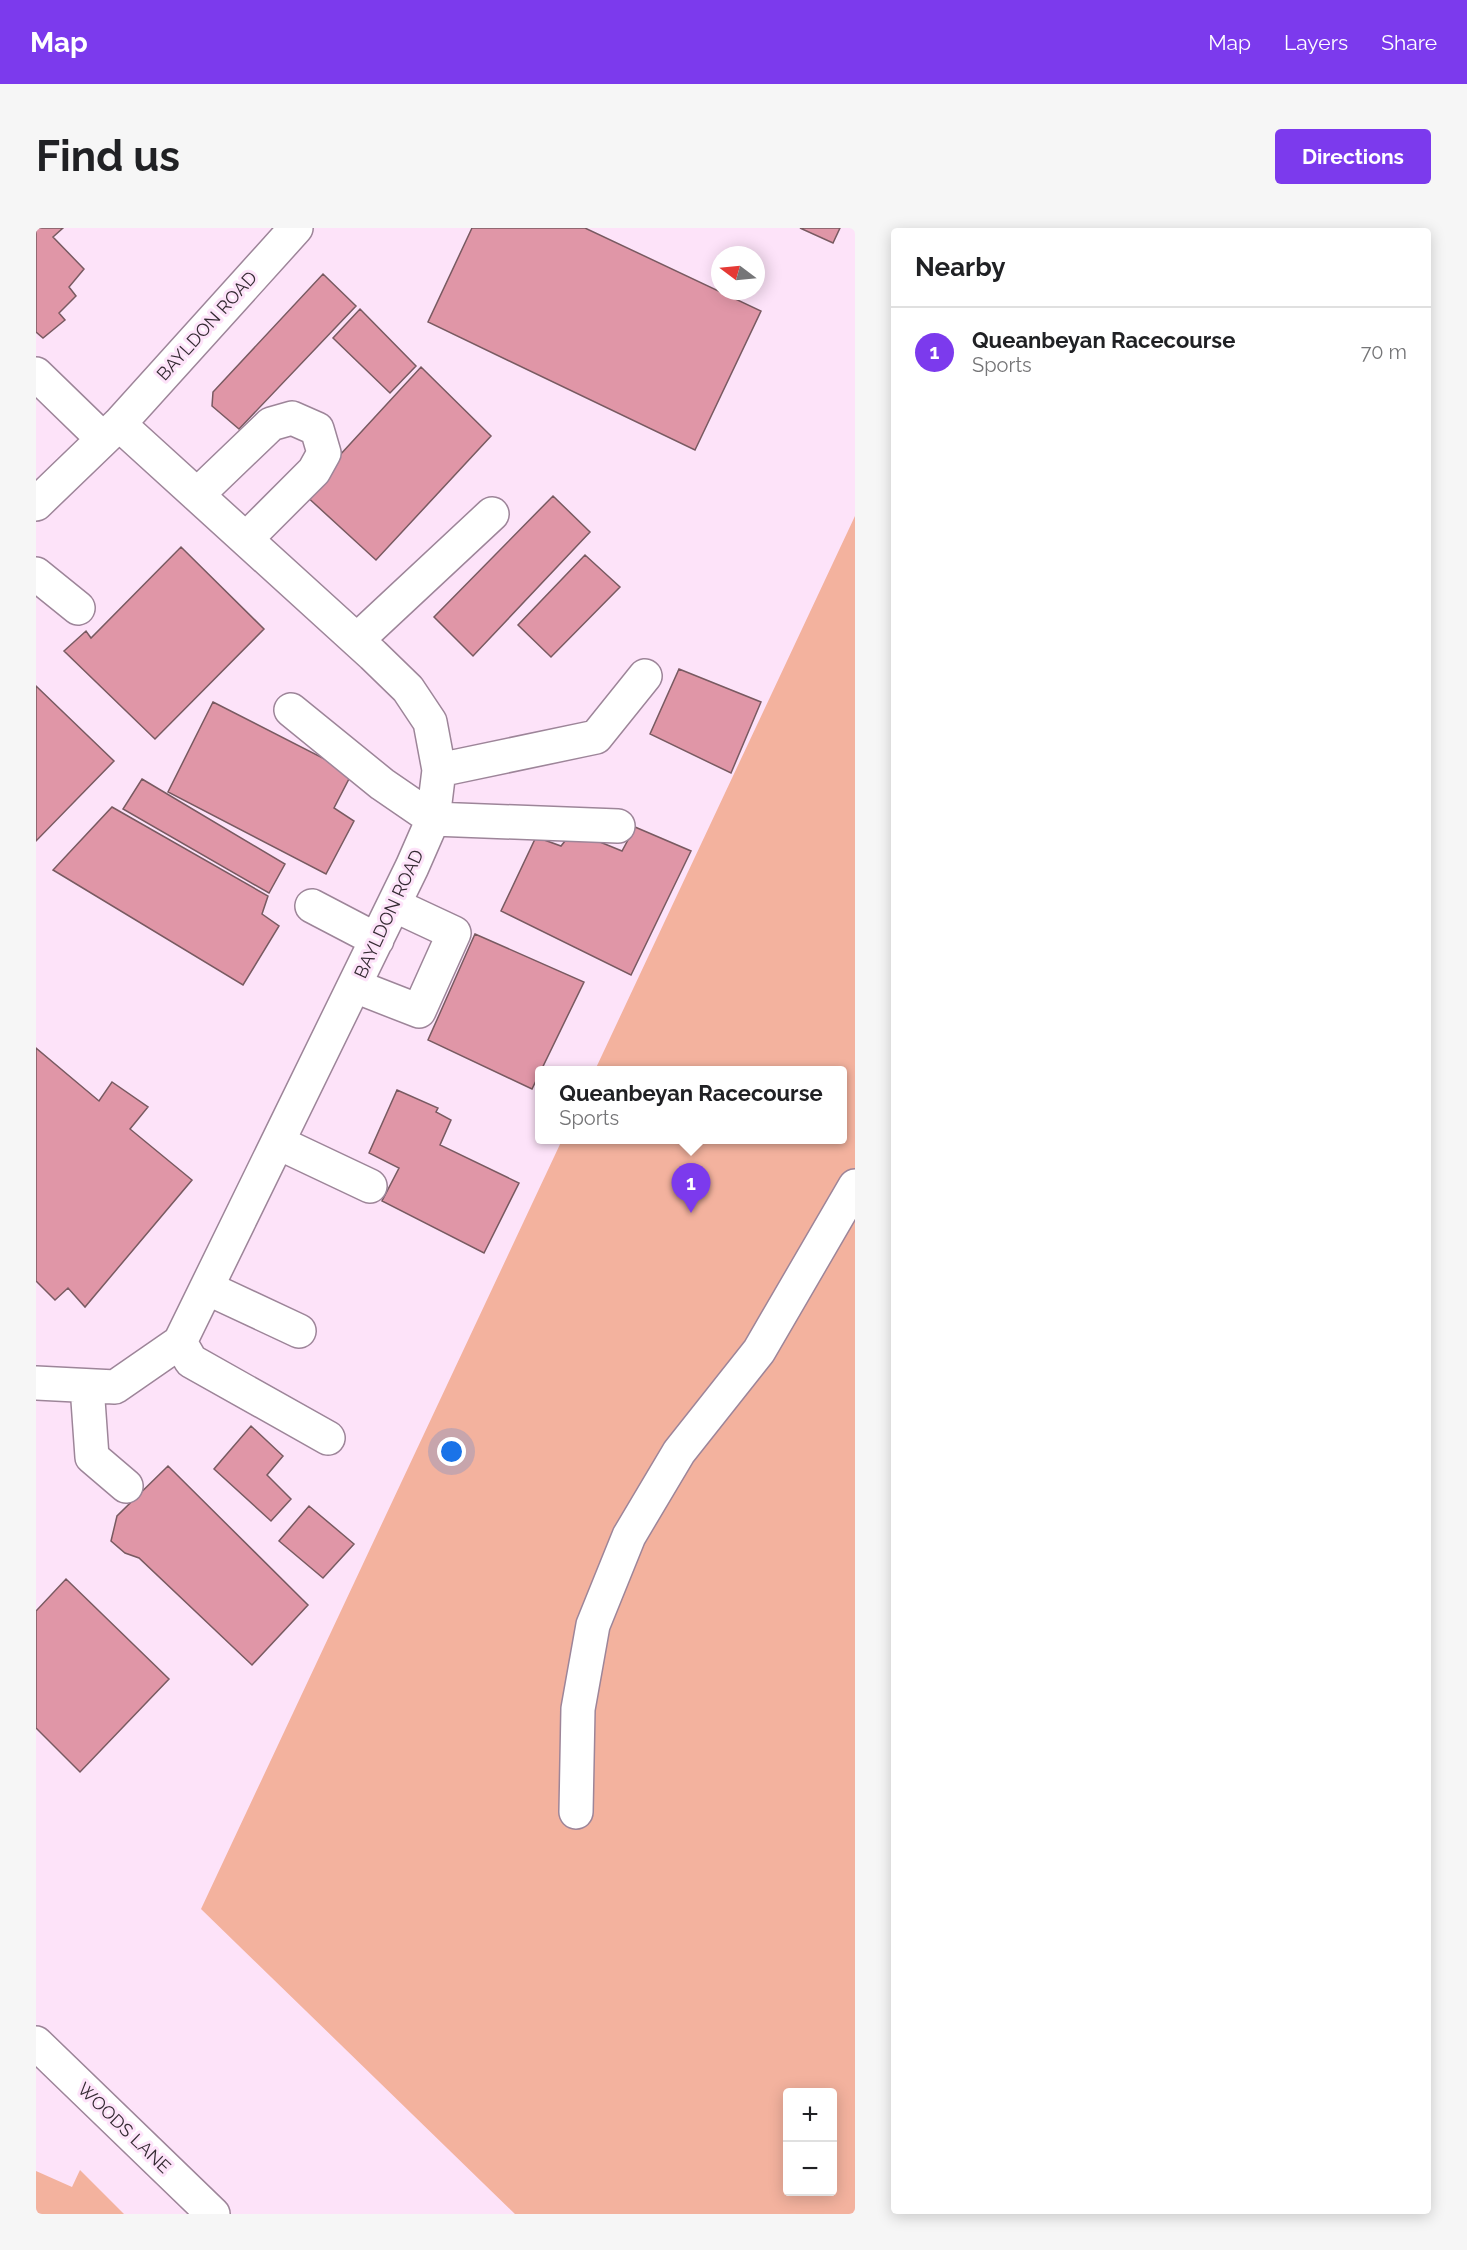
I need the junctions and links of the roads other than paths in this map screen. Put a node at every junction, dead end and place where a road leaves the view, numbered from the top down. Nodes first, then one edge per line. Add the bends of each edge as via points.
1 (296, 228) edge
2 (36, 374) edge
3 (111, 431) junction
4 (43, 484) edge
5 (197, 495) junction
6 (492, 514) dead end
7 (246, 539) junction
8 (36, 574) edge
9 (78, 608) dead end
10 (357, 640) junction
11 (645, 676) dead end
12 (291, 711) dead end
13 (439, 770) junction
14 (433, 819) junction
15 (618, 826) dead end
16 (394, 905) junction
17 (312, 906) dead end
18 (377, 940) junction
19 (355, 986) junction
20 (279, 1143) junction
21 (370, 1186) dead end
22 (855, 1186) edge
23 (207, 1288) junction
24 (298, 1331) dead end
25 (180, 1342) junction
26 (36, 1383) edge
27 (87, 1386) junction
28 (328, 1438) dead end
29 (126, 1486) dead end
30 (576, 1812) dead end
31 (36, 2043) edge
32 (213, 2214) edge

1 - 3 street, BAYLDON ROAD
2 - 3 street
3 - 4 street, BAYLDON ROAD
3 - 5 street, BAYLDON ROAD
5 - 7 street, BAYLDON ROAD
5 - 7 street via 271,424 292,418 317,429 324,453 314,471
6 - 10 street
7 - 10 street, BAYLDON ROAD
8 - 9 street
10 - 13 street, BAYLDON ROAD via 408,689 430,722
11 - 13 street via 596,737
12 - 14 street via 382,784
13 - 14 street, BAYLDON ROAD
14 - 15 street
14 - 16 street, BAYLDON ROAD
16 - 18 street, BAYLDON ROAD
16 - 19 street via 454,933 419,1011
17 - 18 street
18 - 19 street, BAYLDON ROAD
19 - 20 street, BAYLDON ROAD
20 - 21 street
20 - 23 street, BAYLDON ROAD
22 - 30 street via 759,1351 679,1452 629,1536 593,1625 578,1709
23 - 24 street
23 - 25 street, BAYLDON ROAD
25 - 27 street, BAYLDON ROAD via 115,1387
25 - 28 street via 191,1361
26 - 27 street, BAYLDON ROAD
27 - 29 street via 92,1457
31 - 32 street, WOODS LANE

